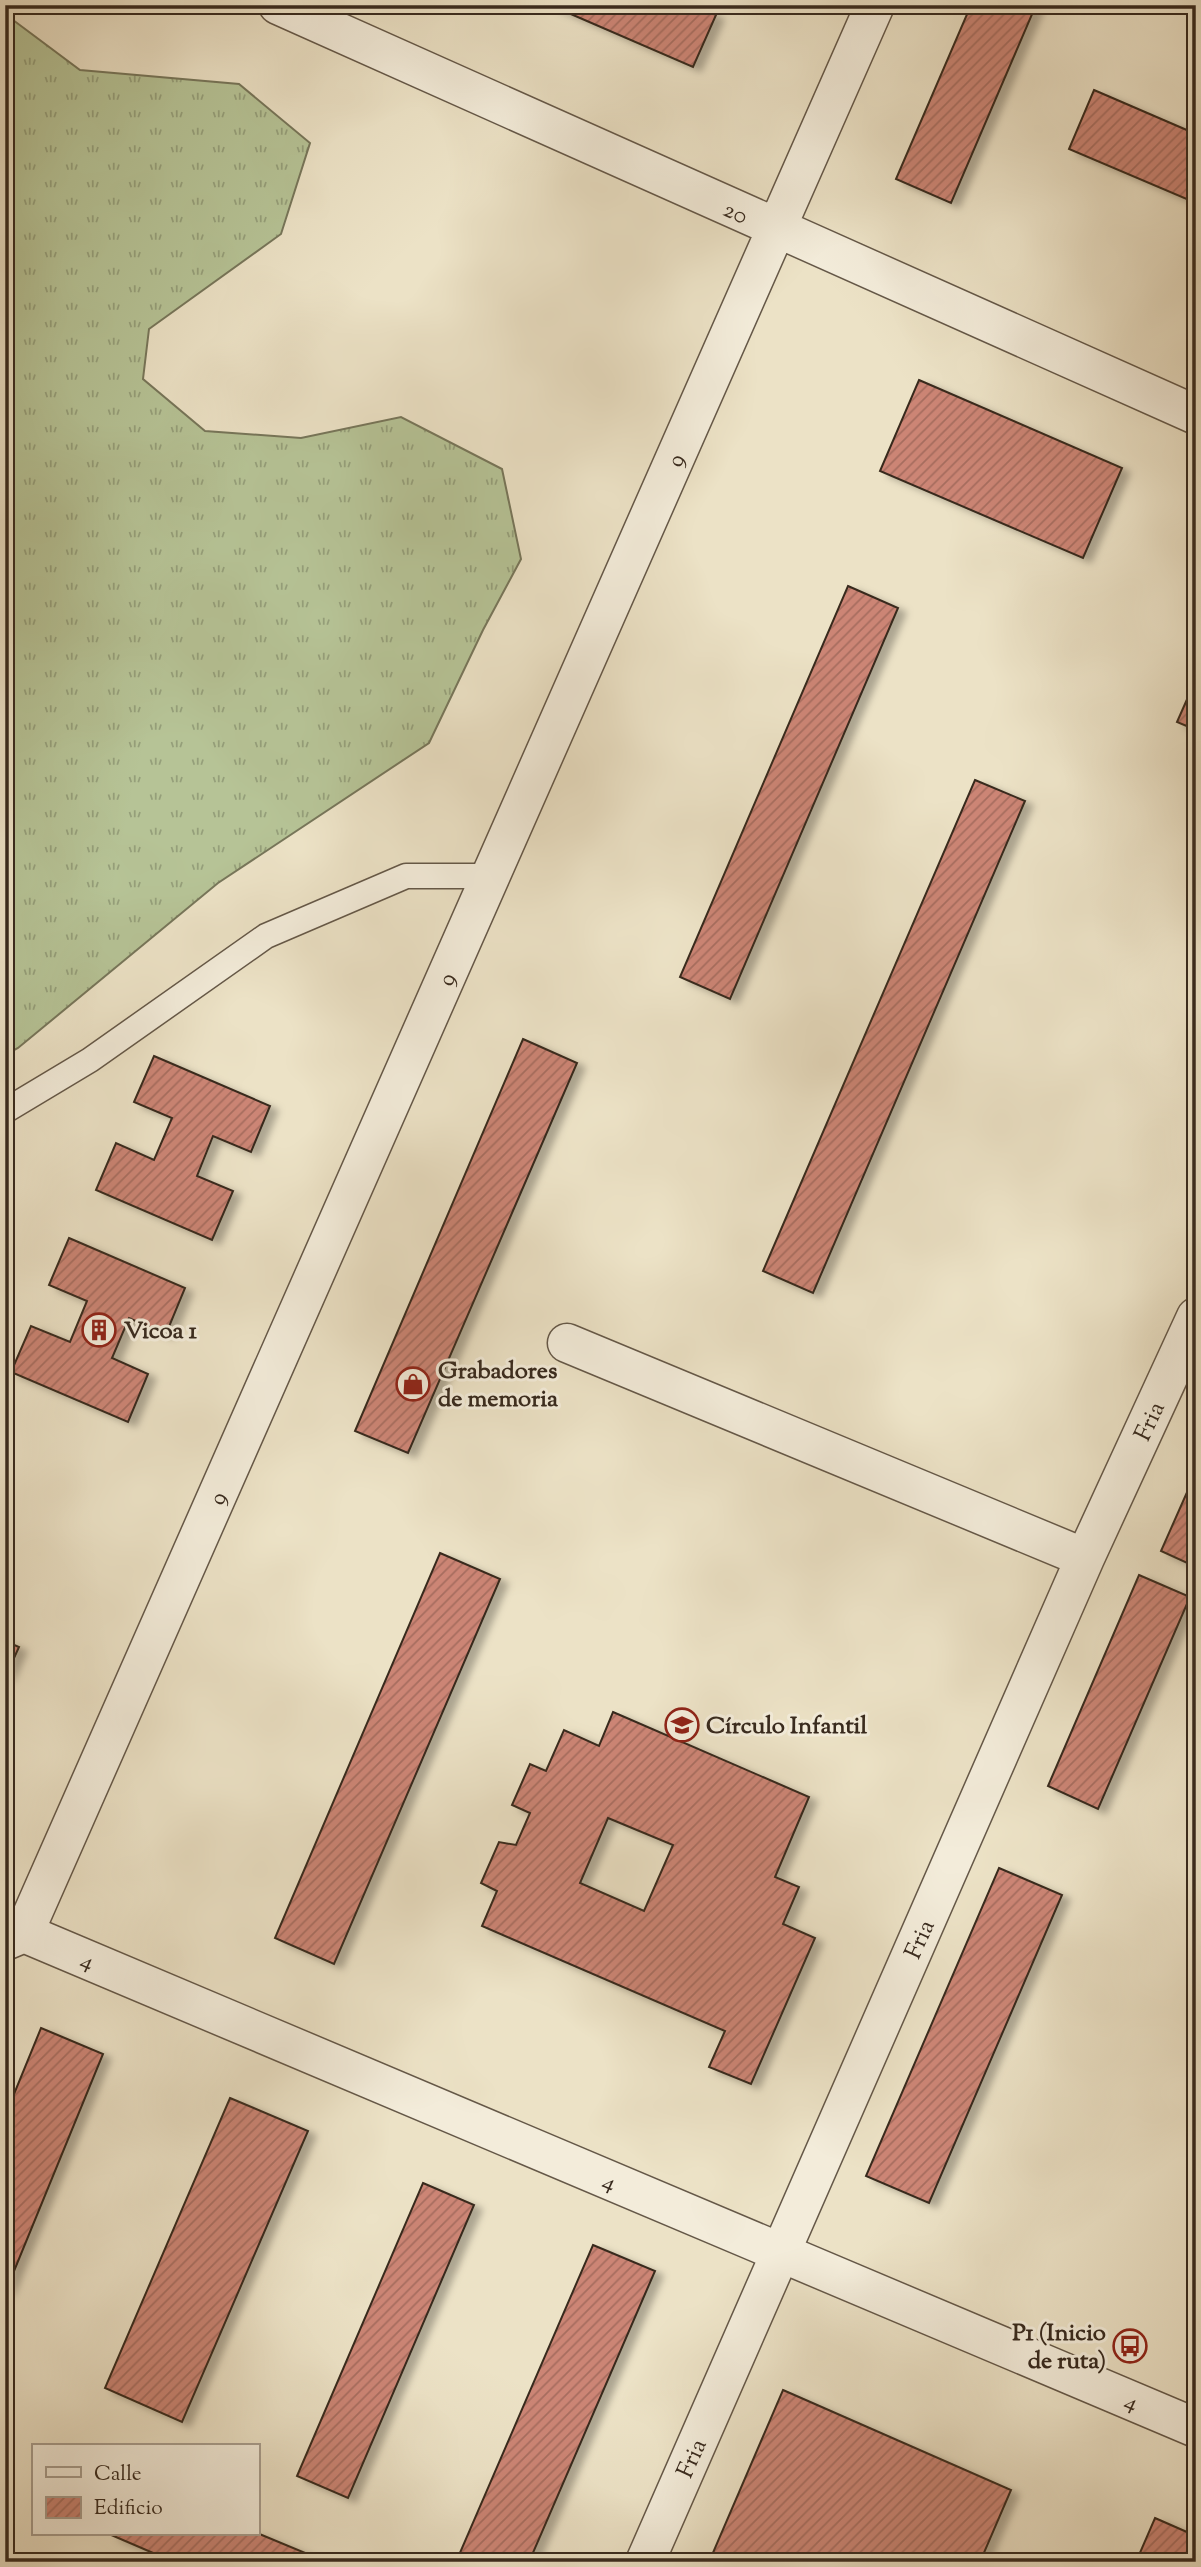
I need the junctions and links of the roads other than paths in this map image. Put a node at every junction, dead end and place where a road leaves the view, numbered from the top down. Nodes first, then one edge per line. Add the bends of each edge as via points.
1 (278, 5) edge
2 (875, 5) edge
3 (776, 230) junction
4 (1196, 415) edge
5 (491, 876) junction
6 (5, 1111) edge
7 (1196, 1317) edge
8 (567, 1343) dead end
9 (1085, 1558) junction
10 (15, 1937) edge
11 (782, 2253) junction
12 (1196, 2428) edge
13 (645, 2562) edge

1 - 3 street, 20
2 - 3 street, 9
3 - 4 street, 20
3 - 5 street, 9
5 - 6 lane via 406,876 266,936 90,1060
5 - 10 street, 9
7 - 9 street, Fria
8 - 9 street
9 - 11 street, Fria
10 - 11 street, 4
11 - 12 street, 4
11 - 13 street, Fria

